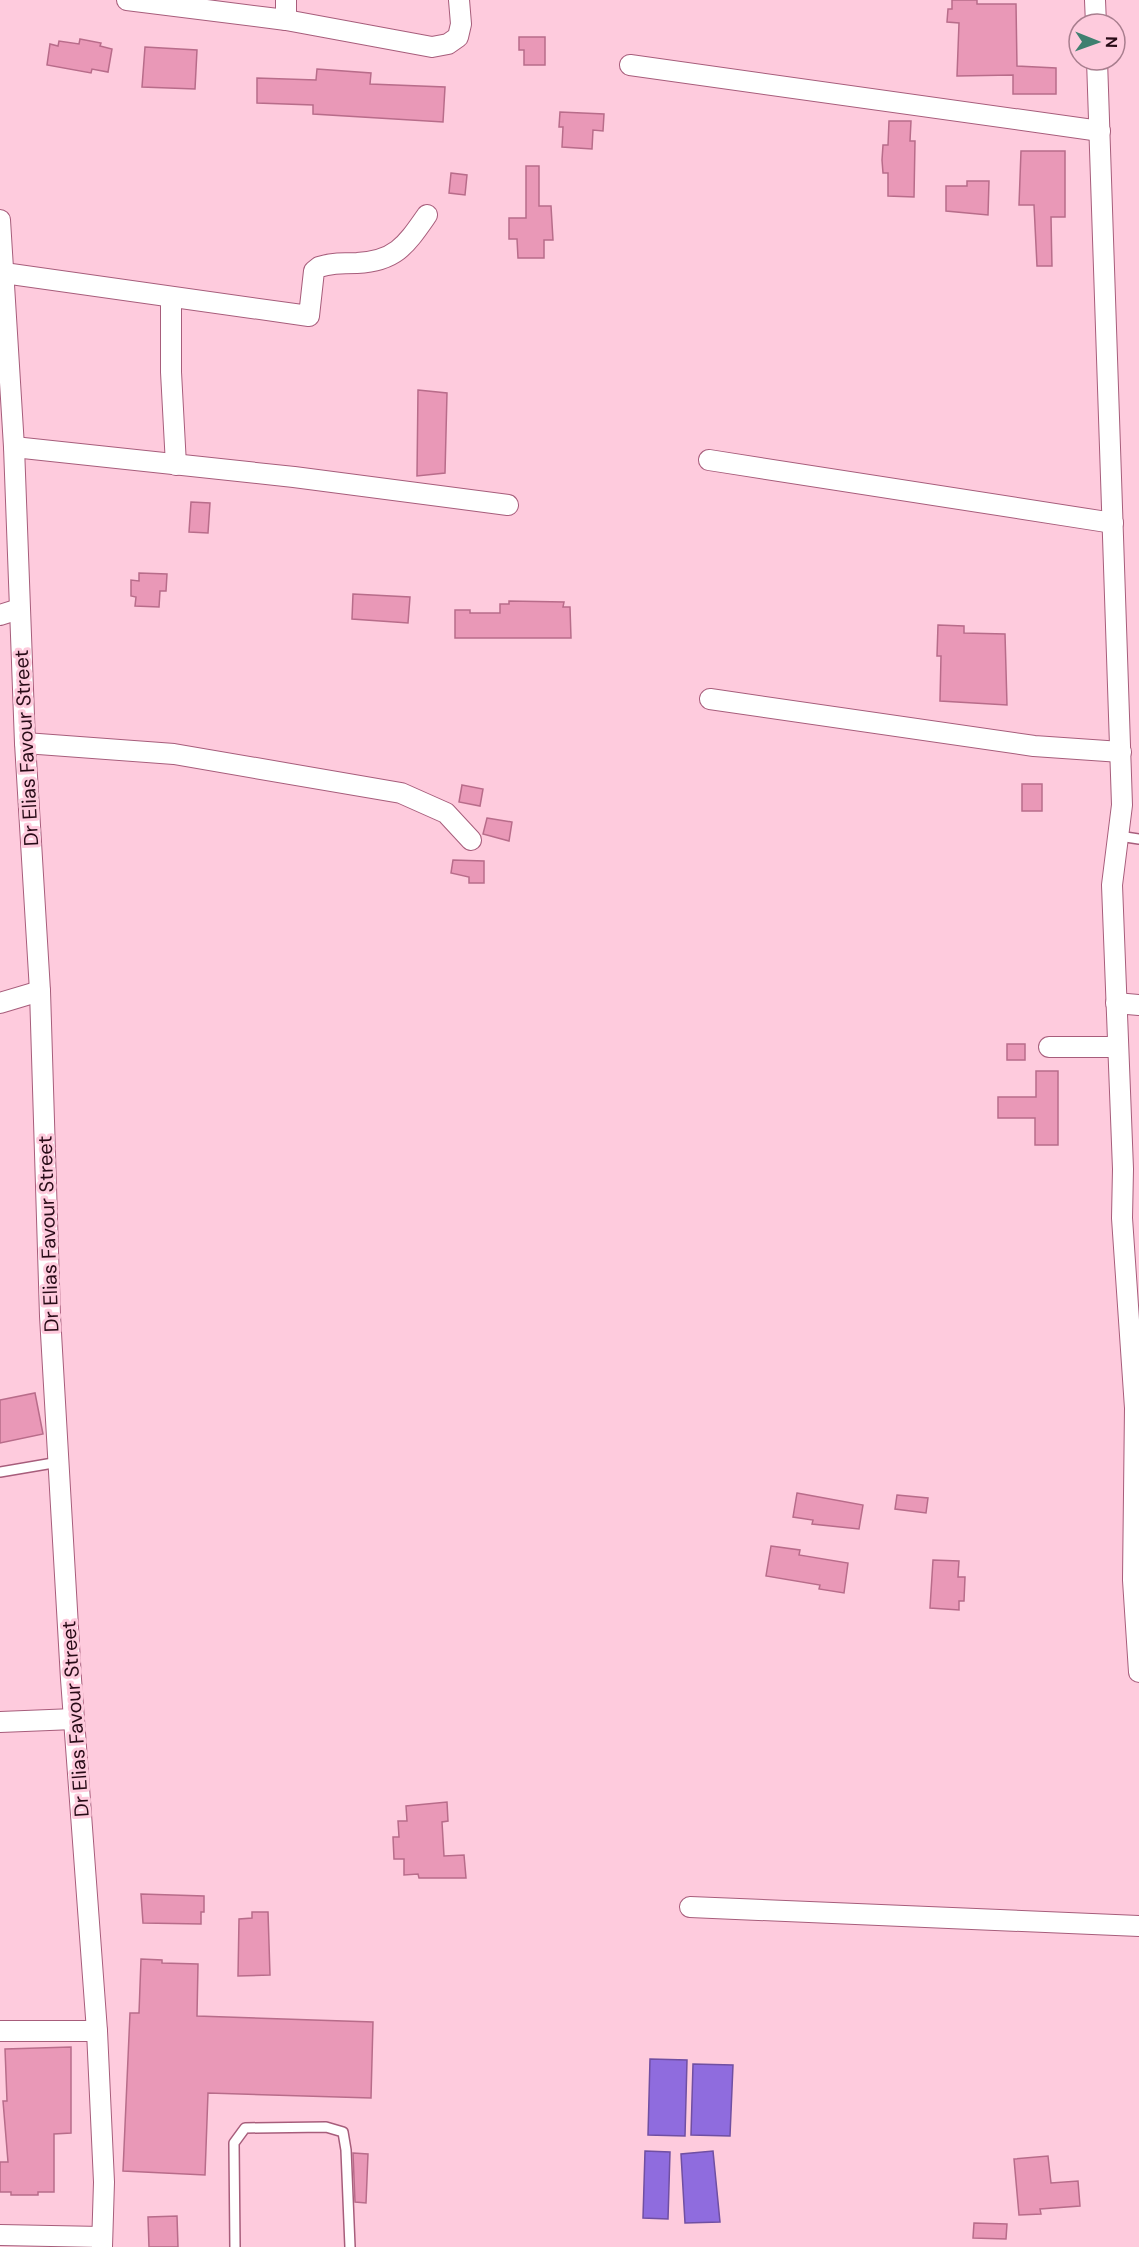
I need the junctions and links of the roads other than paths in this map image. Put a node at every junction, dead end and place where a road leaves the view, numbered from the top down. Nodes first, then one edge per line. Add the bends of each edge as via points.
1 (127, 0) edge
2 (286, 0) edge
3 (459, 0) edge
4 (286, 20) junction
5 (630, 65) dead end
6 (1098, 72) edge
7 (1100, 131) junction
8 (427, 215) dead end
9 (0, 220) edge
10 (4, 273) junction
11 (171, 298) junction
12 (14, 447) junction
13 (709, 460) dead end
14 (176, 465) junction
15 (508, 505) dead end
16 (1113, 523) junction
17 (19, 609) junction
18 (0, 615) edge
19 (710, 699) dead end
20 (25, 743) junction
21 (1120, 752) junction
22 (1129, 838) edge
23 (471, 840) dead end
24 (40, 991) junction
25 (0, 1003) edge
26 (1116, 1003) junction
27 (1139, 1005) edge
28 (1049, 1047) dead end
29 (1118, 1047) junction
30 (1130, 1217) edge
31 (1137, 1409) edge
32 (59, 1462) junction
33 (0, 1472) edge
34 (1139, 1672) edge
35 (74, 1719) junction
36 (0, 1722) edge
37 (690, 1907) dead end
38 (1139, 1926) edge
39 (0, 2031) edge
40 (97, 2031) junction
41 (0, 2235) edge
42 (102, 2242) edge
43 (235, 2247) edge
44 (350, 2247) edge

1 - 4 street
2 - 4 street
3 - 4 street via 458,38 432,47
5 - 7 street
6 - 7 street
7 - 16 street
8 - 11 street via 393,256 314,271 309,316
9 - 10 street, Dr Elias Favour Street
10 - 11 street
10 - 12 street, Dr Elias Favour Street
11 - 14 street
12 - 14 street
12 - 17 street, Dr Elias Favour Street
13 - 16 street
14 - 15 street
16 - 21 street
17 - 18 street
17 - 20 street, Dr Elias Favour Street
19 - 21 street via 1034,746
20 - 23 street via 174,754 401,793 446,813
20 - 24 street, Dr Elias Favour Street
21 - 22 street via 1122,805
22 - 26 street via 1112,885
24 - 25 street
24 - 32 street, Dr Elias Favour Street via 48,1264
26 - 27 street
26 - 29 street
28 - 29 street
29 - 30 street via 1123,1169
30 - 31 street
31 - 34 street via 1133,1580
32 - 33 lane
32 - 35 street, Dr Elias Favour Street
35 - 36 street
35 - 40 street, Dr Elias Favour Street
37 - 38 street
39 - 40 street
40 - 42 street, Dr Elias Favour Street via 104,2182
41 - 42 street
43 - 44 lane via 234,2143 245,2128 326,2127 343,2132

